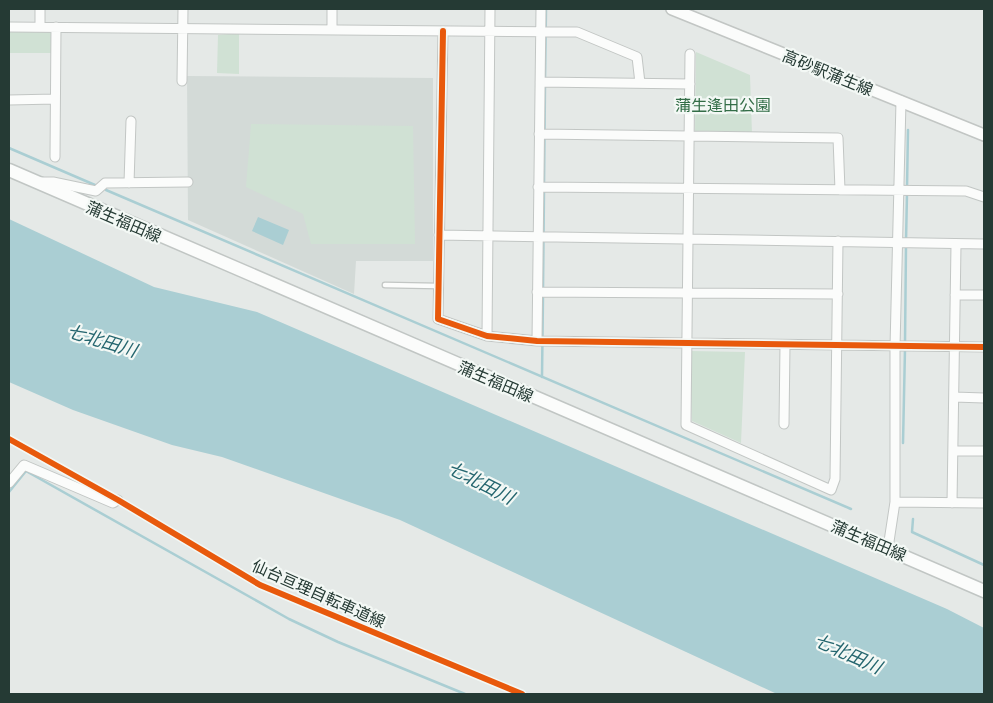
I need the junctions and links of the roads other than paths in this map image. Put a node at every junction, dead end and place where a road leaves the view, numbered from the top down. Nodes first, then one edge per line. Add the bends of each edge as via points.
1 (40, 9) edge
2 (183, 9) edge
3 (332, 9) edge
4 (490, 9) edge
5 (540, 9) edge
6 (675, 9) edge
7 (9, 27) edge
8 (40, 27) junction
9 (56, 27) junction
10 (183, 28) junction
11 (332, 30) junction
12 (443, 31) junction
13 (489, 31) junction
14 (544, 32) junction
15 (690, 54) dead end
16 (182, 81) dead end
17 (543, 82) junction
18 (640, 83) junction
19 (690, 84) junction
20 (55, 99) junction
21 (9, 100) edge
22 (900, 101) junction
23 (130, 121) dead end
24 (543, 134) junction
25 (984, 134) edge
26 (689, 136) junction
27 (55, 157) dead end
28 (9, 170) edge
29 (34, 182) junction
30 (188, 182) dead end
31 (129, 183) junction
32 (542, 187) junction
33 (688, 188) junction
34 (840, 190) junction
35 (904, 191) junction
36 (984, 197) edge
37 (439, 235) junction
38 (488, 236) junction
39 (542, 237) junction
40 (688, 239) junction
41 (838, 241) junction
42 (903, 242) junction
43 (984, 244) edge
44 (956, 245) junction
45 (385, 286) dead end
46 (438, 286) junction
47 (541, 292) junction
48 (687, 293) junction
49 (838, 294) junction
50 (955, 295) junction
51 (984, 295) edge
52 (487, 336) junction
53 (540, 341) junction
54 (687, 343) junction
55 (785, 345) junction
56 (837, 346) junction
57 (901, 347) junction
58 (955, 347) junction
59 (984, 347) edge
60 (954, 397) junction
61 (984, 398) edge
62 (784, 424) dead end
63 (954, 451) junction
64 (984, 451) edge
65 (9, 483) edge
66 (118, 500) dead end
67 (895, 502) junction
68 (952, 503) junction
69 (984, 503) edge
70 (888, 548) junction
71 (984, 591) edge

1 - 8 street
2 - 10 street
3 - 11 street
4 - 13 street
5 - 14 street
6 - 22 street, 高砂駅蒲生線
7 - 8 street
8 - 9 street
9 - 10 street
9 - 20 street
10 - 11 street
10 - 16 street
11 - 12 street
12 - 13 street
12 - 37 street
13 - 14 street
13 - 38 street
14 - 17 street
14 - 18 street via 577,32 638,57
15 - 19 street
17 - 18 street
17 - 24 street
18 - 19 street
19 - 26 street
20 - 21 street
20 - 27 street
22 - 25 street, 高砂駅蒲生線
22 - 35 street
23 - 31 street
24 - 26 street
24 - 32 street
26 - 33 street
26 - 34 street via 838,138
28 - 29 main road, 蒲生福田線
29 - 31 street via 53,182 96,191 105,183
29 - 70 main road, 蒲生福田線
30 - 31 street
32 - 33 street
32 - 39 street
33 - 34 street
33 - 40 street
34 - 35 street
35 - 36 street via 966,192
35 - 42 street
37 - 38 street
37 - 46 street
38 - 39 street
38 - 52 street
39 - 40 street
39 - 47 street
40 - 41 street
40 - 48 street
41 - 42 street
41 - 49 street
42 - 44 street
42 - 57 street
43 - 44 street
44 - 50 street
45 - 46 lane
46 - 52 street via 438,319
47 - 48 street
47 - 53 street
48 - 49 street
48 - 54 street
49 - 56 street
50 - 51 street
50 - 58 street
52 - 53 street
53 - 54 street
54 - 55 street
54 - 56 street via 686,425 831,490 835,479
55 - 56 street
55 - 62 street
56 - 57 street
57 - 58 street
57 - 67 street
58 - 59 street
58 - 60 street
60 - 61 street
60 - 63 street
63 - 64 street
63 - 68 street
65 - 66 street via 24,465 113,503
67 - 68 street
67 - 70 street
68 - 69 street
70 - 71 main road, 蒲生福田線

